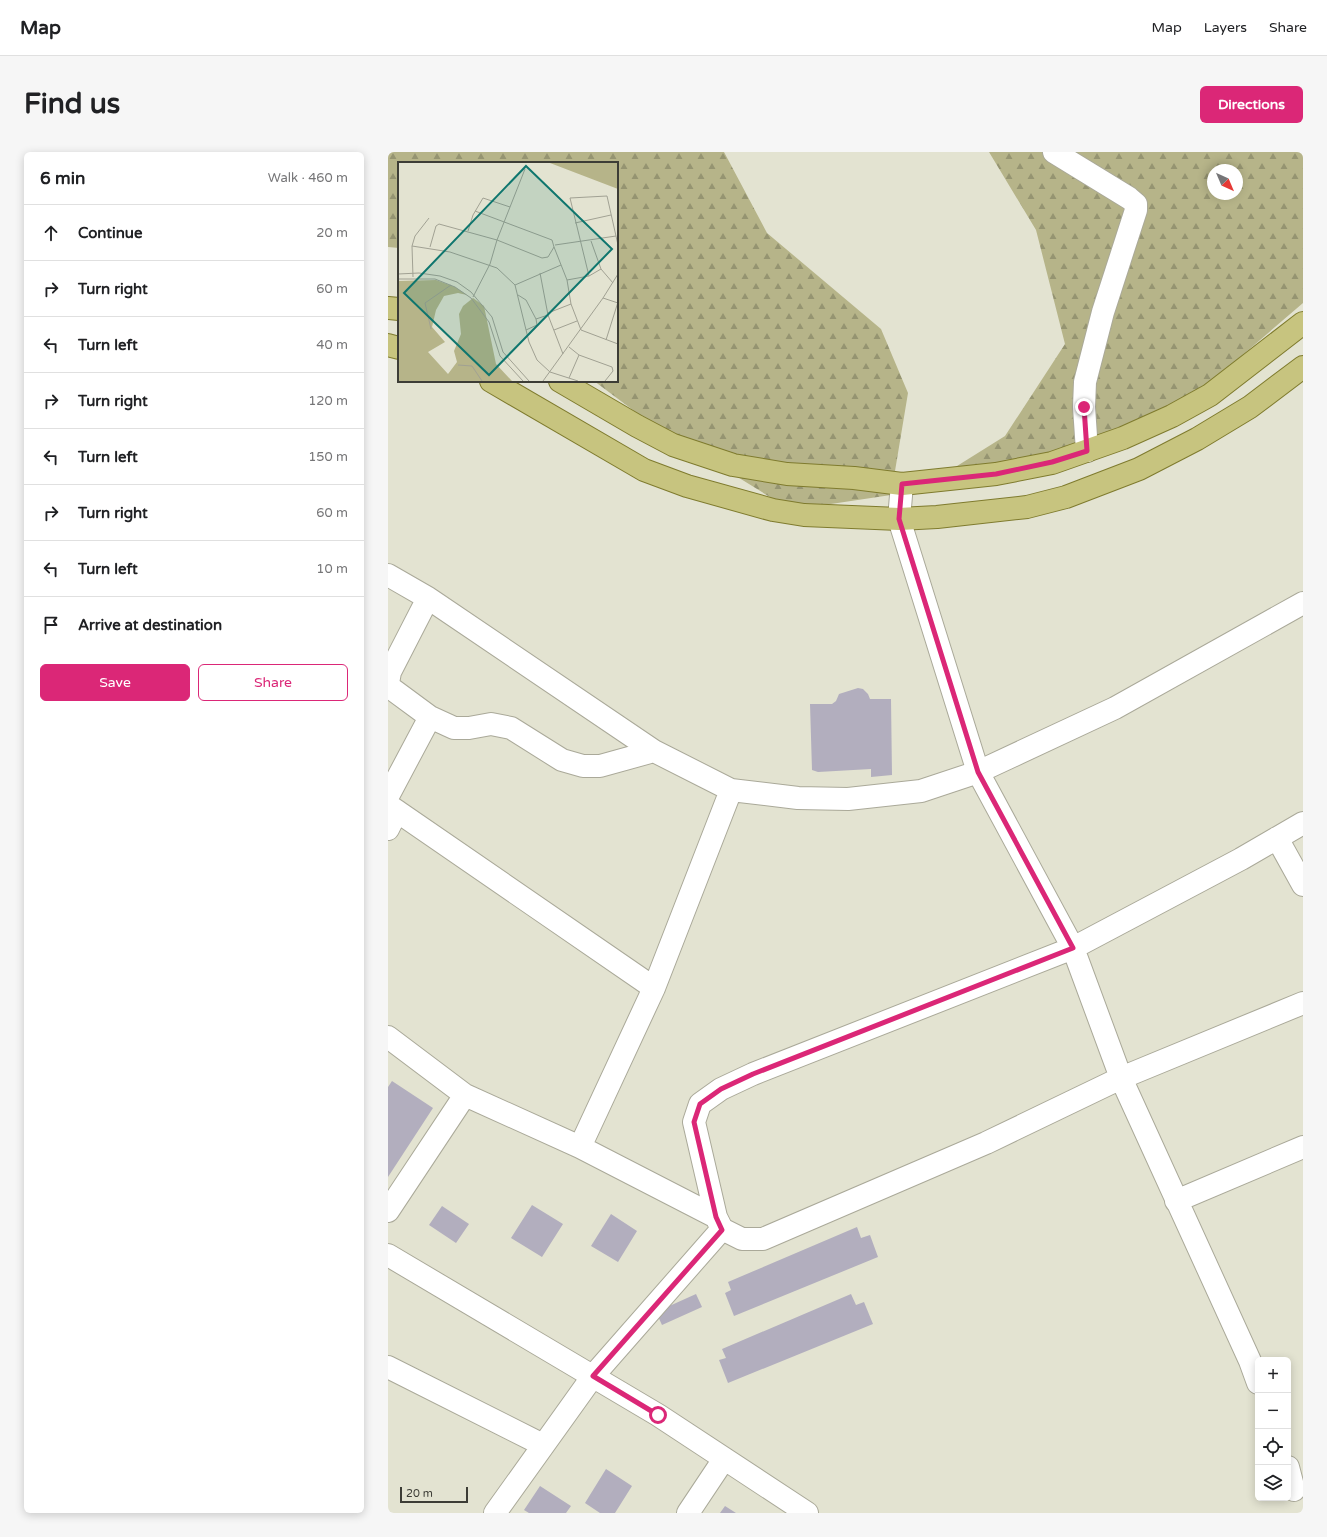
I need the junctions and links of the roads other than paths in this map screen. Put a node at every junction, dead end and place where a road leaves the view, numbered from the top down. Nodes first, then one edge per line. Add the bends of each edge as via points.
1 (1054, 152) edge
2 (388, 308) edge
3 (398, 310) edge
4 (1303, 323) edge
5 (388, 345) edge
6 (398, 348) edge
7 (1303, 367) edge
8 (493, 382) edge
9 (562, 382) edge
10 (1087, 451) junction
11 (902, 484) junction
12 (899, 519) junction
13 (388, 575) edge
14 (428, 598) junction
15 (1303, 603) edge
16 (388, 683) edge
17 (388, 686) edge
18 (430, 717) junction
19 (654, 752) junction
20 (978, 772) junction
21 (731, 790) junction
22 (390, 810) edge
23 (1303, 824) edge
24 (1277, 838) junction
25 (1303, 885) edge
26 (1073, 948) junction
27 (654, 988) junction
28 (1303, 1003) edge
29 (388, 1037) edge
30 (1121, 1078) junction
31 (465, 1095) junction
32 (580, 1147) junction
33 (1303, 1147) edge
34 (1176, 1201) junction
35 (388, 1211) edge
36 (719, 1223) junction
37 (388, 1255) edge
38 (388, 1367) edge
39 (1255, 1375) edge
40 (593, 1376) junction
41 (543, 1445) junction
42 (724, 1459) junction
43 (1291, 1478) edge
44 (1294, 1490) dead end
45 (495, 1513) edge
46 (688, 1513) edge
47 (807, 1513) edge

1 - 10 street via 1136,204 1085,382
2 - 3 main road
4 - 10 main road via 1210,395 1172,416
5 - 6 main road
7 - 12 main road via 1250,407 1197,439 1139,469 1066,497 1028,507
8 - 12 main road via 644,470 687,486 758,506 804,515
9 - 11 main road via 673,445 733,465 787,474
10 - 11 main road via 1052,462 996,474
11 - 12 street
12 - 20 street
13 - 14 street
14 - 16 street via 390,672
14 - 19 street
15 - 20 street via 1115,708
17 - 18 street
18 - 19 street via 454,728 491,724 511,728 562,760 583,766 600,766
18 - 22 street
19 - 21 street
20 - 21 street via 921,791 848,799 798,798
20 - 26 street
21 - 27 street
22 - 27 street
23 - 24 street
24 - 25 street
24 - 26 street
26 - 30 street
26 - 36 street via 753,1074 721,1089 700,1104 694,1122
27 - 32 street
28 - 30 street
29 - 31 street
30 - 34 street
30 - 36 street via 986,1143 763,1239 742,1239
31 - 32 street
31 - 35 street
32 - 36 street
33 - 34 street
34 - 39 street
36 - 40 street
37 - 40 street
38 - 41 street
40 - 41 street
40 - 42 street
41 - 45 street
42 - 46 street
42 - 47 street
43 - 44 street

